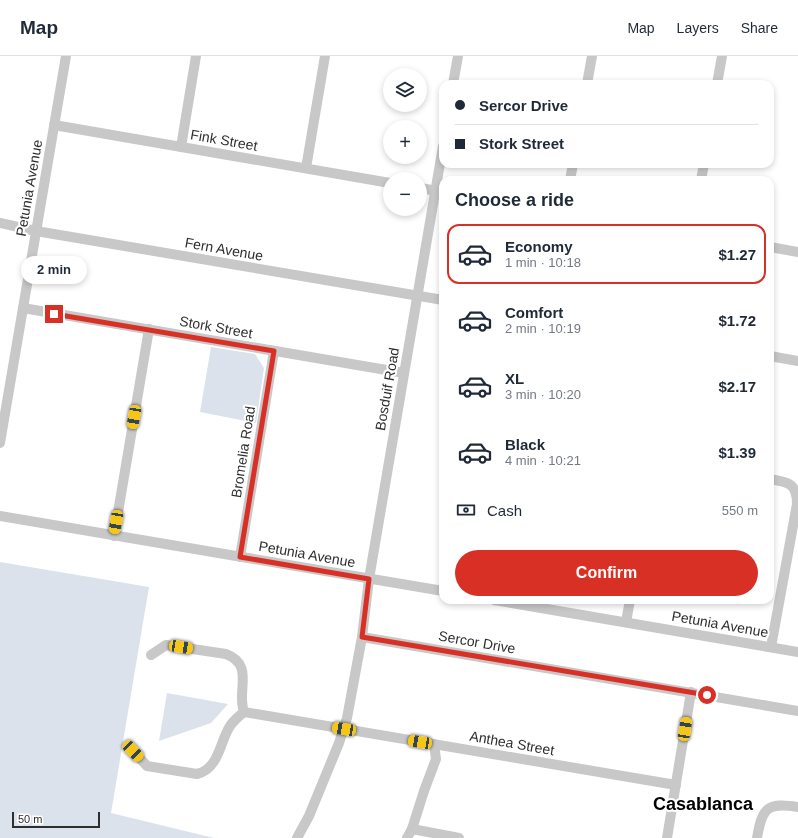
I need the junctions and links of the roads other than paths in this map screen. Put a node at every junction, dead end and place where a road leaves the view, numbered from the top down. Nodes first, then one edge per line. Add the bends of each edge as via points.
1 (66, 56) edge
2 (196, 56) edge
3 (325, 56) edge
4 (458, 56) edge
5 (592, 56) edge
6 (722, 56) edge
7 (455, 80) edge
8 (588, 80) edge
9 (718, 80) edge
10 (54, 125) junction
11 (181, 147) junction
12 (306, 168) junction
13 (383, 182) edge
14 (427, 189) edge
15 (439, 191) edge
16 (0, 223) edge
17 (36, 231) junction
18 (774, 248) edge
19 (798, 252) edge
20 (418, 296) junction
21 (439, 299) edge
22 (23, 308) junction
23 (149, 329) junction
24 (274, 351) junction
25 (774, 357) edge
26 (798, 361) edge
27 (404, 373) junction
28 (0, 443) edge
29 (774, 480) edge
30 (0, 516) edge
31 (114, 536) junction
32 (240, 557) junction
33 (369, 579) junction
34 (439, 590) edge
35 (521, 604) edge
36 (629, 604) edge
37 (626, 622) junction
38 (362, 637) junction
39 (771, 647) junction
40 (798, 652) edge
41 (151, 655) dead end
42 (692, 692) junction
43 (798, 711) edge
44 (244, 712) junction
45 (344, 729) junction
46 (434, 744) junction
47 (133, 751) dead end
48 (676, 785) junction
49 (798, 807) edge
50 (410, 833) edge
51 (297, 838) edge
52 (458, 838) edge
53 (667, 838) edge
54 (757, 838) edge

1 - 10 street, Petunia Avenue
2 - 11 street
3 - 12 street
4 - 7 street
5 - 8 street
6 - 9 street
10 - 11 street, Fink Street
10 - 17 street, Petunia Avenue
11 - 12 street, Fink Street
12 - 13 street, Fink Street
14 - 15 street
15 - 20 street, Bosduif Road
16 - 17 street, Fern Avenue
17 - 20 street, Fern Avenue
17 - 22 street, Petunia Avenue
18 - 19 street
20 - 21 street, Fern Avenue
20 - 27 street, Bosduif Road
22 - 23 street, Stork Street
22 - 28 street, Petunia Avenue
23 - 24 street, Stork Street
23 - 31 street
24 - 27 street, Stork Street
24 - 32 street, Bromelia Road
25 - 26 street
27 - 33 street, Bosduif Road
29 - 39 street via 789,483 795,490 797,504
30 - 31 street, Petunia Avenue
31 - 32 street, Petunia Avenue
32 - 33 street, Petunia Avenue
33 - 34 street, Petunia Avenue
33 - 38 street, Bosduif Road
35 - 37 street, Petunia Avenue
36 - 37 street
37 - 39 street, Petunia Avenue
38 - 42 street, Sercor Drive
38 - 45 street
39 - 40 street, Petunia Avenue
41 - 44 street via 166,645 232,656 240,663 243,672
42 - 43 street, Sercor Drive
42 - 48 street
44 - 45 street, Anthea Street
44 - 47 street via 231,724 212,765 203,772 197,774 147,766
45 - 46 street, Anthea Street
45 - 51 street via 309,816
46 - 48 street, Anthea Street
46 - 50 street via 436,759
48 - 53 street
49 - 54 street via 779,805 768,809 762,817
50 - 52 street

